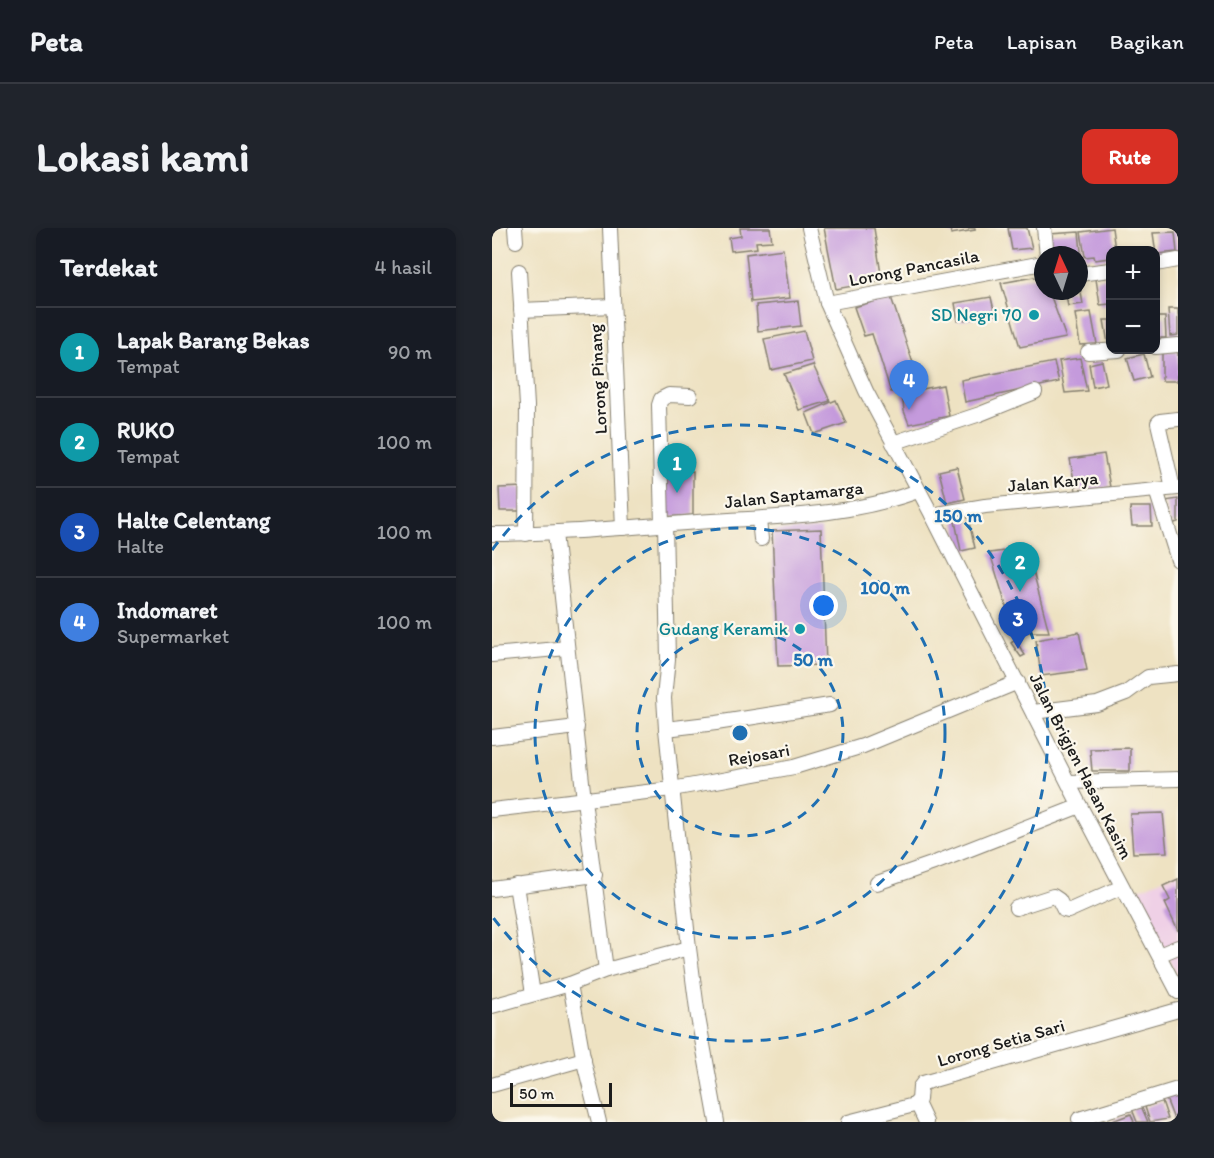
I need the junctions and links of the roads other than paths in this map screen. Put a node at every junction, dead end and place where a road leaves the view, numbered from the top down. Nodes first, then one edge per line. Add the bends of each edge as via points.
1 (610, 228) edge
2 (809, 228) edge
3 (1044, 228) edge
4 (1046, 246) edge
5 (1178, 260) edge
6 (1160, 263) edge
7 (1034, 265) edge
8 (519, 271) dead end
9 (1106, 271) edge
10 (1088, 273) edge
11 (827, 303) junction
12 (613, 306) junction
13 (521, 310) junction
14 (1178, 345) edge
15 (1160, 347) edge
16 (1106, 351) edge
17 (1088, 352) dead end
18 (1035, 392) dead end
19 (690, 396) dead end
20 (1178, 419) edge
21 (893, 443) junction
22 (1175, 488) edge
23 (1156, 490) junction
24 (918, 491) junction
25 (932, 515) junction
26 (759, 520) junction
27 (664, 525) junction
28 (623, 528) junction
29 (555, 533) junction
30 (492, 534) edge
31 (526, 534) junction
32 (761, 539) dead end
33 (1178, 560) edge
34 (567, 648) junction
35 (492, 655) edge
36 (1178, 674) edge
37 (1018, 682) junction
38 (830, 705) dead end
39 (1033, 712) junction
40 (577, 727) junction
41 (666, 729) junction
42 (492, 737) edge
43 (1178, 779) edge
44 (1069, 782) junction
45 (672, 789) junction
46 (584, 800) junction
47 (1080, 806) junction
48 (492, 810) edge
49 (595, 875) junction
50 (877, 883) dead end
51 (516, 885) junction
52 (1122, 887) junction
53 (492, 889) edge
54 (1016, 908) dead end
55 (1178, 947) edge
56 (688, 948) junction
57 (1159, 955) junction
58 (606, 970) junction
59 (570, 984) junction
60 (1178, 992) edge
61 (532, 994) junction
62 (492, 1006) edge
63 (1178, 1010) edge
64 (584, 1059) junction
65 (492, 1084) edge
66 (1178, 1089) edge
67 (917, 1103) junction
68 (1079, 1119) dead end
69 (599, 1122) edge
70 (717, 1122) edge
71 (848, 1122) edge
72 (926, 1122) edge

1 - 12 street, Lorong Pinang
2 - 11 street, Jalan Brigjen Hasan Kasim
3 - 4 street
5 - 6 street
7 - 11 street, Lorong Pancasila
8 - 13 street
9 - 10 street
11 - 21 street, Jalan Brigjen Hasan Kasim
12 - 13 street
12 - 28 street, Lorong Pinang
13 - 31 street via 527,406
14 - 15 street
16 - 17 street
18 - 21 street
19 - 27 street via 669,395 659,401
20 - 22 street via 1158,423
21 - 24 street, Jalan Brigjen Hasan Kasim
22 - 23 street, Jalan Karya
23 - 25 street, Jalan Karya via 985,506
23 - 33 street
24 - 25 street, Jalan Brigjen Hasan Kasim
24 - 26 street, Jalan Saptamarga via 875,505
25 - 37 street, Jalan Brigjen Hasan Kasim
26 - 27 street, Jalan Saptamarga
26 - 32 street
27 - 28 street, Jalan Saptamarga
27 - 41 street
28 - 29 street, Jalan Saptamarga
29 - 31 street, Jalan Saptamarga
29 - 34 street
30 - 31 street, Jalan Saptamarga
34 - 35 street
34 - 40 street
36 - 39 street via 1148,677 1126,693 1096,704
37 - 39 street, Jalan Brigjen Hasan Kasim
37 - 45 street, Rejosari via 841,754 794,767
38 - 41 street
39 - 44 street, Jalan Brigjen Hasan Kasim
40 - 42 street
40 - 46 street
41 - 45 street
43 - 44 street
44 - 47 street, Jalan Brigjen Hasan Kasim
45 - 46 street, Rejosari
45 - 56 street
46 - 48 street, Rejosari
46 - 49 street
47 - 50 street
47 - 52 street, Jalan Brigjen Hasan Kasim
49 - 51 street
49 - 58 street
51 - 53 street
51 - 61 street
52 - 54 street via 1068,911 1050,896
52 - 57 street, Jalan Brigjen Hasan Kasim
55 - 57 street
56 - 58 street
56 - 70 street
57 - 60 street, Jalan Brigjen Hasan Kasim
58 - 59 street
59 - 61 street
59 - 64 street
61 - 62 street
63 - 67 street, Lorong Setia Sari via 923,1083
64 - 65 street
64 - 69 street
66 - 68 street
67 - 71 street
67 - 72 street

